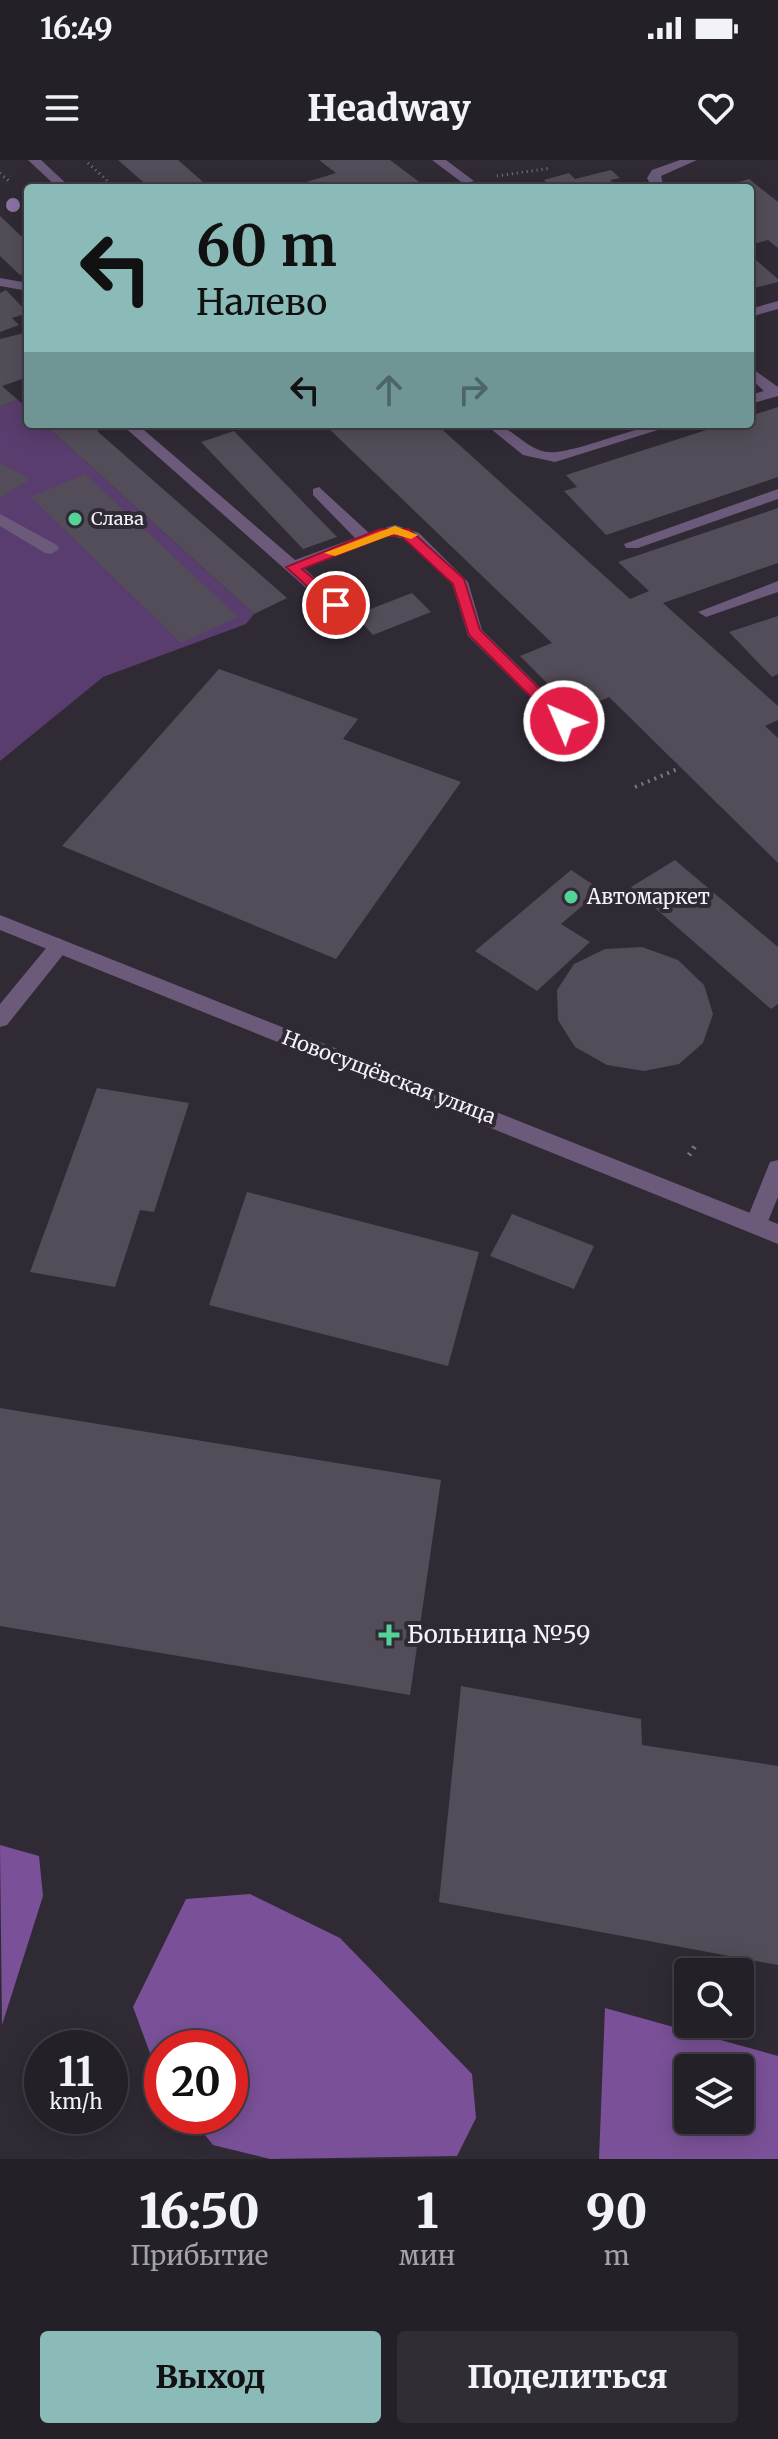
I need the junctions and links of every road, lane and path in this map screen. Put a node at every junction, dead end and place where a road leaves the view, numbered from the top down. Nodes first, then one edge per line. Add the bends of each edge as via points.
1 (34, 160) edge
2 (84, 160) edge
3 (438, 160) edge
4 (691, 160) edge
5 (551, 168) dead end
6 (61, 184) edge
7 (111, 184) edge
8 (468, 184) edge
9 (656, 184) edge
10 (0, 282) edge
11 (24, 286) edge
12 (778, 305) edge
13 (754, 312) edge
14 (754, 374) edge
15 (777, 392) edge
16 (754, 399) edge
17 (133, 428) edge
18 (497, 428) edge
19 (656, 428) edge
20 (319, 492) dead end
21 (778, 494) edge
22 (0, 519) edge
23 (366, 539) junction
24 (632, 544) dead end
25 (51, 549) dead end
26 (292, 567) junction
27 (778, 586) edge
28 (336, 605) dead end
29 (706, 612) dead end
30 (564, 721) dead end
31 (680, 768) dead end
32 (635, 787) dead end
33 (0, 922) edge
34 (59, 946) junction
35 (0, 1019) edge
36 (695, 1146) dead end
37 (689, 1155) dead end
38 (778, 1169) edge
39 (756, 1224) junction
40 (778, 1234) edge

1 - 6 street
2 - 7 path
3 - 8 street
4 - 9 street via 656,173
5 - 8 path
10 - 11 street
12 - 13 street
14 - 15 street
15 - 16 street
17 - 26 street
18 - 19 street via 528,452 555,457
20 - 23 street
21 - 24 street
22 - 25 street
23 - 26 street
23 - 30 street via 395,530 413,536 460,582 474,632
26 - 28 street
27 - 29 street
31 - 32 path
33 - 34 street, Новосущёвская улица
34 - 35 street
34 - 39 street, Новосущёвская улица
36 - 37 path
38 - 39 street
39 - 40 street, Новосущёвская улица

